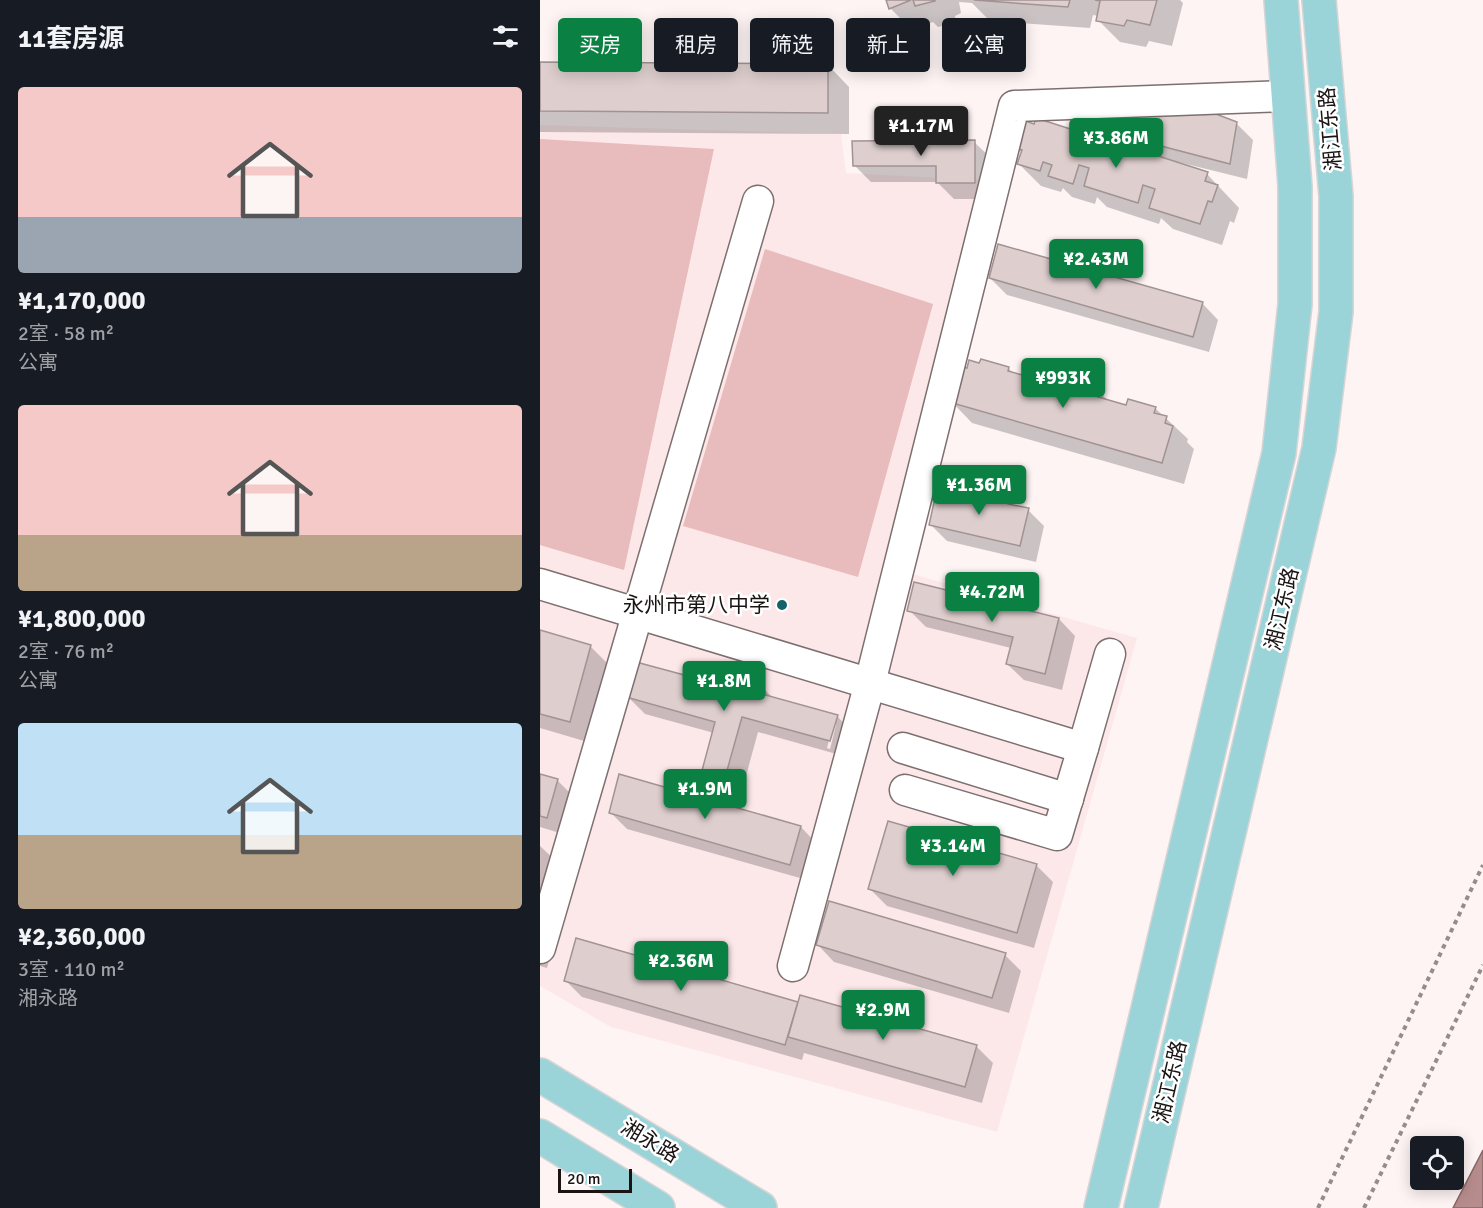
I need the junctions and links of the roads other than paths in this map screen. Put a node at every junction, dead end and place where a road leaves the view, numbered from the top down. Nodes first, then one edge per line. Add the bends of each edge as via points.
1 (1281, 0) edge
2 (1319, 0) edge
3 (1288, 96) junction
4 (758, 201) dead end
5 (540, 584) edge
6 (638, 614) junction
7 (1110, 654) dead end
8 (870, 683) junction
9 (903, 748) dead end
10 (1083, 748) junction
11 (905, 790) dead end
12 (1068, 799) junction
13 (540, 948) edge
14 (793, 966) dead end
15 (540, 1075) edge
16 (540, 1136) edge
17 (658, 1208) edge
18 (760, 1208) edge
19 (1101, 1208) edge
20 (1141, 1208) edge

1 - 3 main road, 湘江东路
2 - 20 main road, 湘江东路 via 1336,196 1336,312 1319,448
3 - 8 lane via 1014,106
3 - 19 main road, 湘江东路 via 1295,186 1296,304 1280,453
4 - 6 lane
5 - 6 lane
6 - 8 lane
6 - 13 lane
7 - 10 lane
8 - 10 lane
8 - 14 lane
9 - 12 lane
10 - 12 lane
11 - 12 lane via 1057,835
15 - 18 main road, 湘永路
16 - 17 main road

